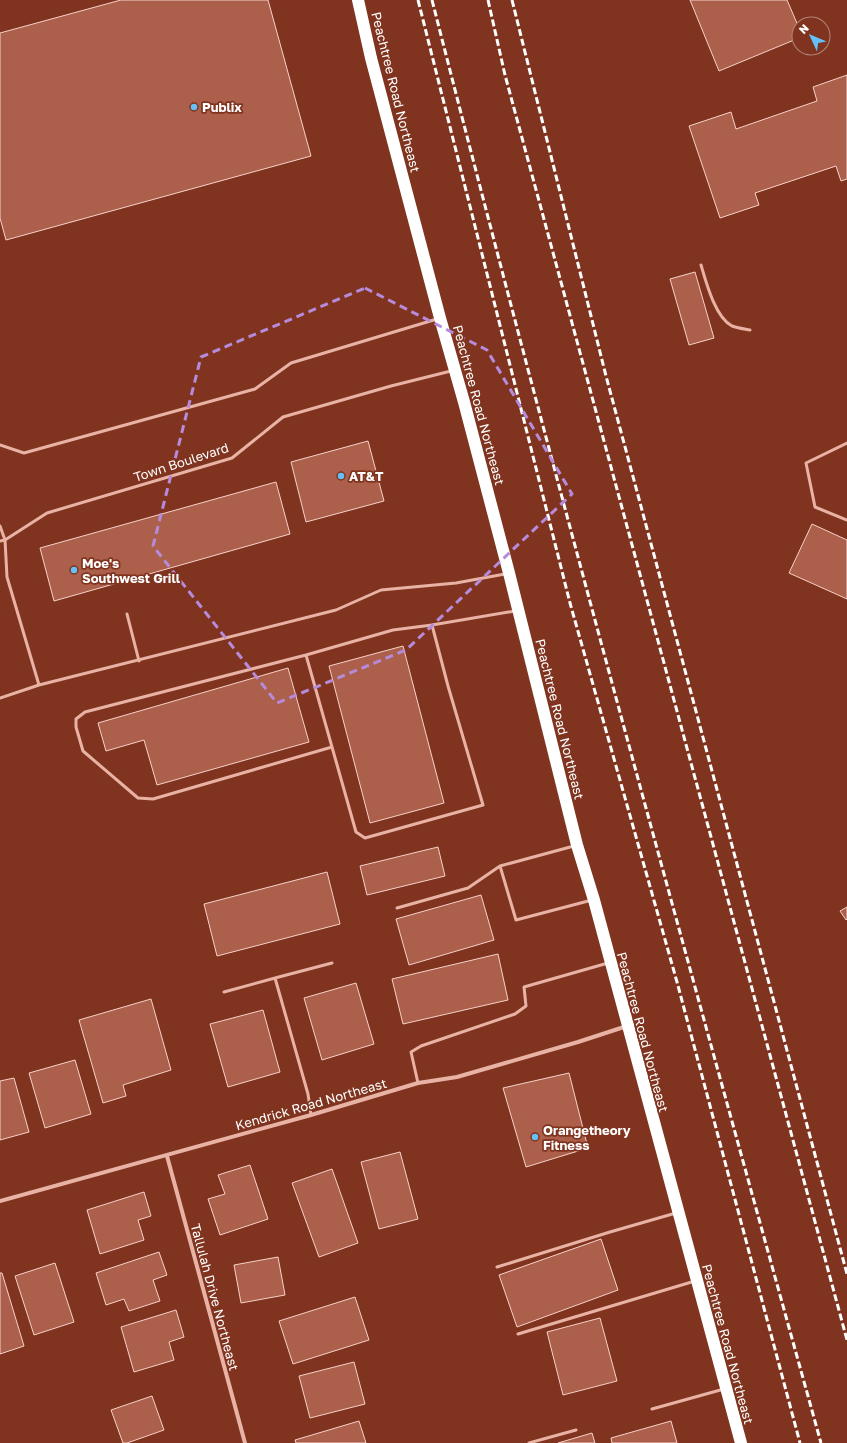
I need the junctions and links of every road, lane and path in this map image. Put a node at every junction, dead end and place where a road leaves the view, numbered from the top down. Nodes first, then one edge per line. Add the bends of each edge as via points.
1 (358, 0) edge
2 (701, 265) dead end
3 (440, 318) junction
4 (750, 330) dead end
5 (456, 369) junction
6 (847, 443) edge
7 (0, 444) edge
8 (847, 520) edge
9 (0, 526) edge
10 (5, 540) junction
11 (0, 541) edge
12 (509, 573) junction
13 (518, 610) junction
14 (127, 614) dead end
15 (432, 625) junction
16 (306, 655) junction
17 (139, 661) junction
18 (39, 685) junction
19 (0, 698) edge
20 (332, 747) junction
21 (577, 845) junction
22 (500, 866) junction
23 (594, 900) junction
24 (397, 908) dead end
25 (332, 963) dead end
26 (610, 963) junction
27 (274, 978) junction
28 (224, 992) dead end
29 (627, 1026) junction
30 (418, 1083) junction
31 (311, 1115) junction
32 (167, 1156) junction
33 (0, 1201) edge
34 (677, 1213) junction
35 (497, 1267) dead end
36 (696, 1280) junction
37 (518, 1334) dead end
38 (726, 1388) junction
39 (652, 1409) dead end
40 (576, 1430) dead end
41 (244, 1443) edge
42 (529, 1443) edge
43 (740, 1443) edge

1 - 3 highway, Peachtree Road Northeast
2 - 4 lane via 718,311 732,326
3 - 5 highway, Peachtree Road Northeast
3 - 7 lane via 291,363 255,389 24,453
5 - 10 lane, Town Boulevard via 283,417 232,458 47,513
5 - 12 highway, Peachtree Road Northeast
6 - 8 lane via 806,463 815,507
9 - 10 lane
10 - 11 lane, Town Boulevard
10 - 18 lane via 7,577
12 - 13 highway, Peachtree Road Northeast
12 - 17 lane via 456,583 381,590 336,610
13 - 15 lane
13 - 21 highway, Peachtree Road Northeast
14 - 17 lane
15 - 16 lane via 393,630
15 - 20 lane via 483,805 364,838 356,832
16 - 20 lane
16 - 20 lane via 84,712 76,719 76,727 83,751 138,798 153,799
17 - 18 lane
18 - 19 lane
21 - 22 lane
21 - 23 highway, Peachtree Road Northeast
22 - 23 lane via 516,920
22 - 24 lane via 468,888
23 - 26 highway, Peachtree Road Northeast
25 - 27 lane
26 - 29 highway, Peachtree Road Northeast
26 - 30 lane via 524,987 526,1006 515,1014 411,1052
27 - 28 lane
27 - 31 lane via 308,1094
29 - 30 street, Kendrick Road Northeast via 457,1077
29 - 34 highway, Peachtree Road Northeast
30 - 31 street, Kendrick Road Northeast
31 - 32 street, Kendrick Road Northeast
32 - 33 street, Kendrick Road Northeast
32 - 41 street, Tallulah Drive Northeast
34 - 35 lane
34 - 36 highway, Peachtree Road Northeast
36 - 37 lane
36 - 38 highway, Peachtree Road Northeast
38 - 39 lane
38 - 43 highway, Peachtree Road Northeast
40 - 42 lane

